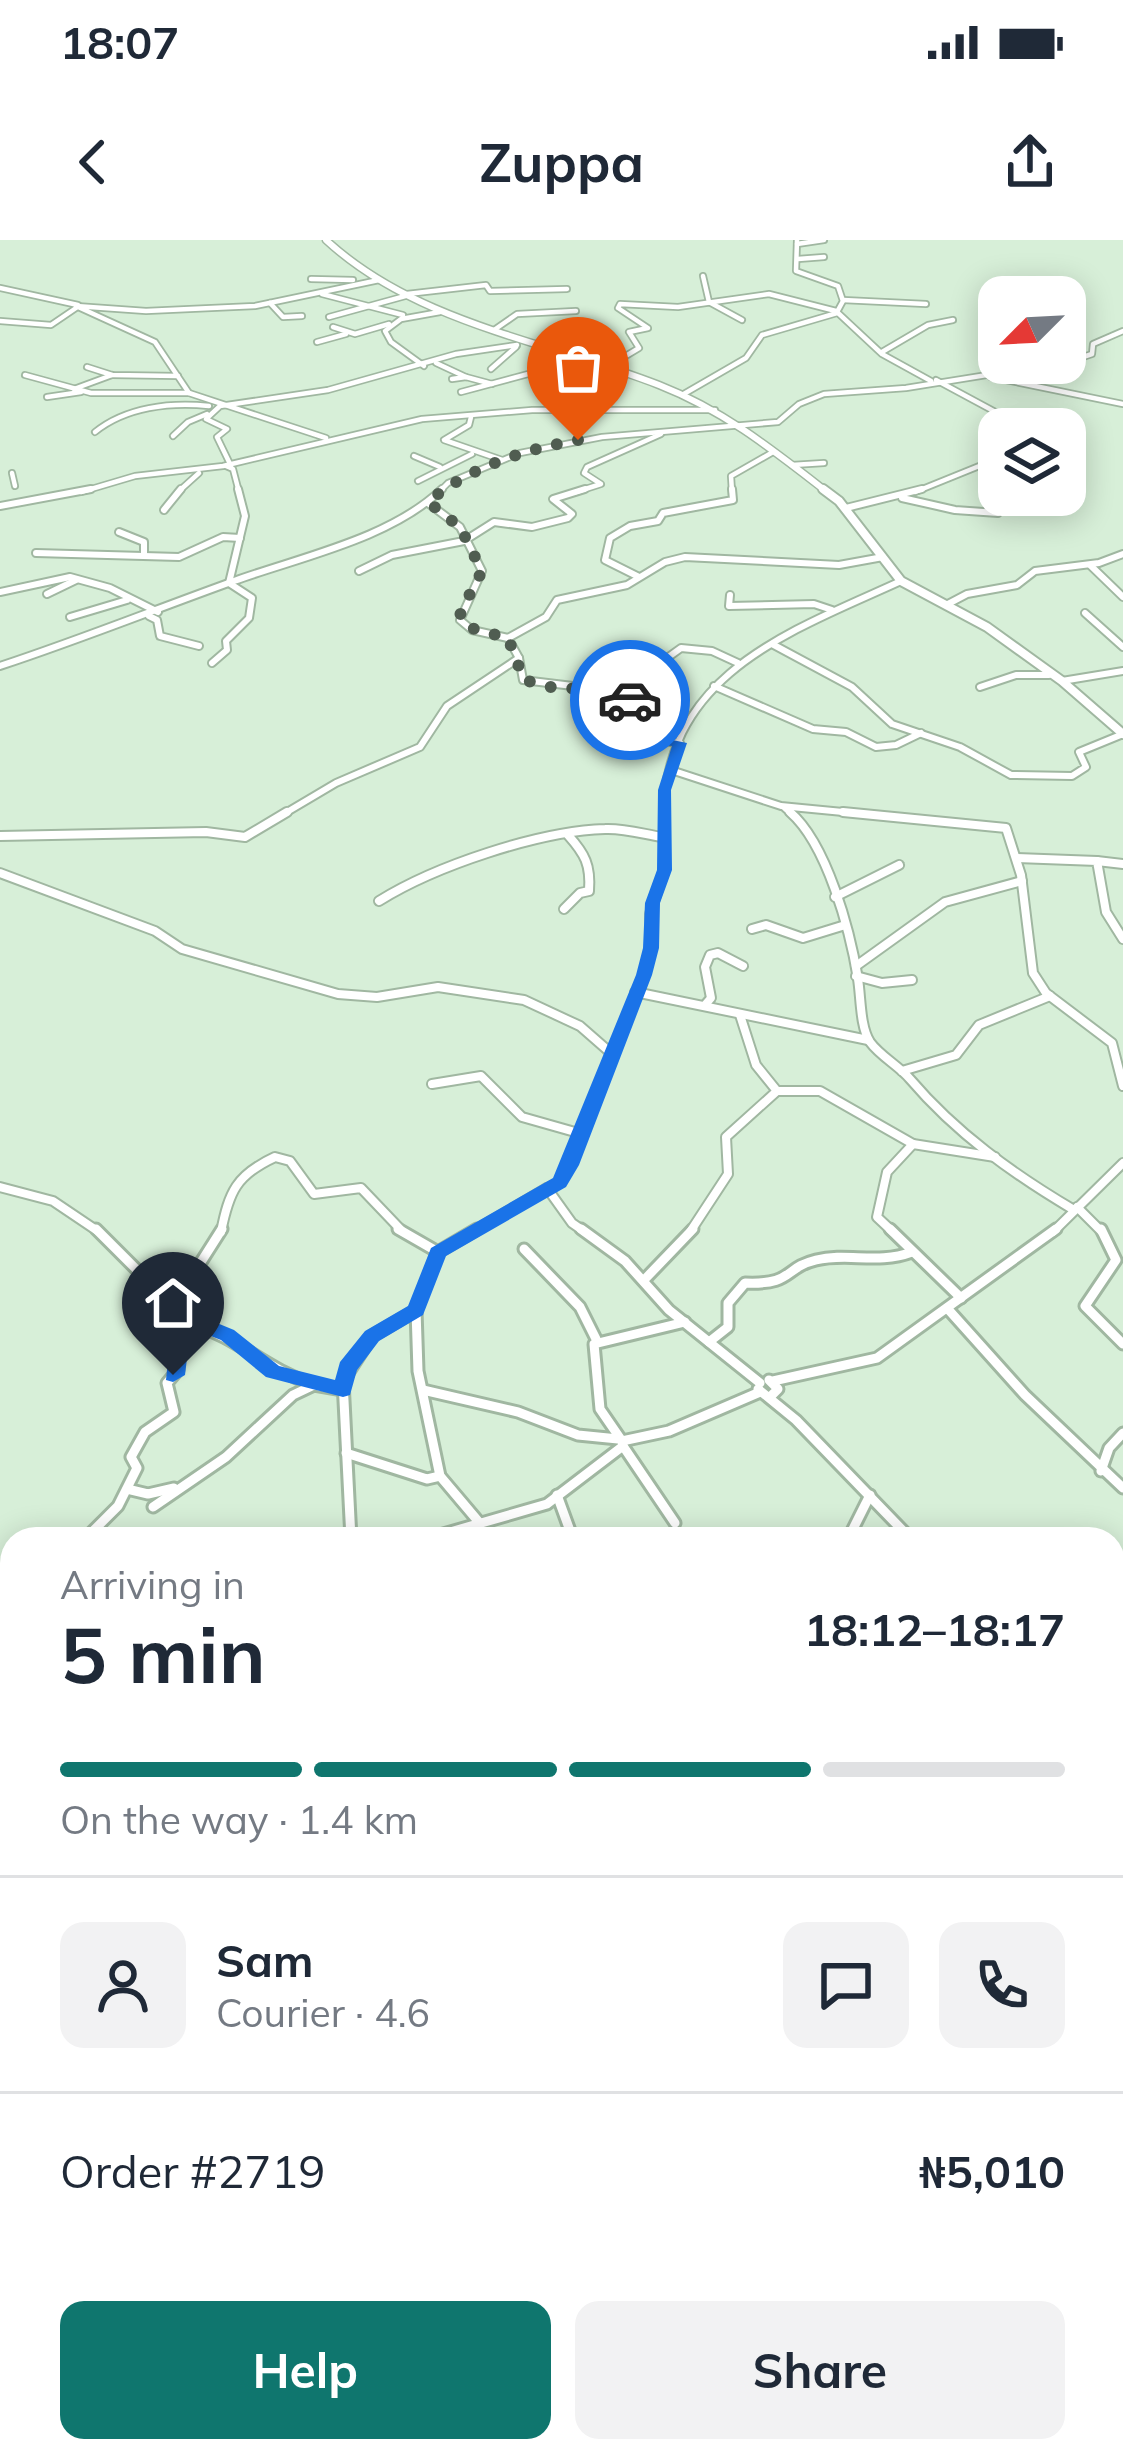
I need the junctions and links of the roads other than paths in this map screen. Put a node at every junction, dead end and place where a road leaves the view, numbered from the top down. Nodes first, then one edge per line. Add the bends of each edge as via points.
1 (326, 240) edge
2 (824, 240) edge
3 (797, 242) edge
4 (824, 257) dead end
5 (798, 260) junction
6 (826, 271) dead end
7 (703, 276) dead end
8 (808, 276) junction
9 (311, 279) dead end
10 (379, 280) junction
11 (364, 281) junction
12 (0, 288) edge
13 (567, 289) dead end
14 (316, 293) junction
15 (408, 295) junction
16 (843, 300) junction
17 (709, 302) junction
18 (270, 303) junction
19 (926, 304) dead end
20 (77, 307) junction
21 (362, 308) junction
22 (576, 310) dead end
23 (440, 312) junction
24 (837, 312) junction
25 (302, 316) dead end
26 (329, 317) dead end
27 (410, 317) junction
28 (742, 320) dead end
29 (953, 320) dead end
30 (0, 321) edge
31 (389, 324) junction
32 (333, 327) dead end
33 (494, 330) junction
34 (1123, 332) edge
35 (348, 334) junction
36 (317, 342) dead end
37 (521, 343) junction
38 (882, 352) junction
39 (1086, 356) edge
40 (436, 364) junction
41 (424, 366) junction
42 (86, 367) dead end
43 (491, 369) dead end
44 (610, 369) junction
45 (25, 375) dead end
46 (112, 375) junction
47 (178, 376) junction
48 (466, 376) junction
49 (978, 376) edge
50 (452, 380) dead end
51 (933, 381) junction
52 (492, 383) junction
53 (1020, 384) edge
54 (74, 388) junction
55 (86, 392) junction
56 (461, 392) dead end
57 (189, 393) junction
58 (682, 395) junction
59 (47, 398) dead end
60 (1123, 404) edge
61 (219, 407) junction
62 (987, 408) edge
63 (715, 410) junction
64 (207, 414) junction
65 (471, 417) junction
66 (742, 426) junction
67 (95, 432) dead end
68 (664, 432) junction
69 (173, 436) dead end
70 (337, 439) junction
71 (773, 452) junction
72 (478, 454) junction
73 (412, 458) dead end
74 (502, 460) junction
75 (824, 463) dead end
76 (792, 465) junction
77 (227, 466) junction
78 (445, 466) junction
79 (978, 466) edge
80 (12, 473) dead end
81 (418, 481) dead end
82 (15, 486) dead end
83 (900, 497) junction
84 (428, 502) junction
85 (0, 506) edge
86 (846, 508) junction
87 (164, 510) dead end
88 (978, 512) edge
89 (119, 532) dead end
90 (240, 538) junction
91 (467, 541) junction
92 (36, 553) dead end
93 (144, 554) junction
94 (1123, 554) edge
95 (883, 557) junction
96 (1090, 565) junction
97 (359, 571) dead end
98 (639, 577) junction
99 (76, 580) junction
100 (901, 581) junction
101 (230, 583) junction
102 (0, 592) edge
103 (47, 594) dead end
104 (730, 595) dead end
105 (1123, 597) edge
106 (133, 598) junction
107 (157, 599) dead end
108 (948, 604) junction
109 (172, 605) junction
110 (832, 610) junction
111 (153, 614) junction
112 (1085, 614) dead end
113 (70, 617) dead end
114 (508, 638) junction
115 (78, 639) junction
116 (772, 644) junction
117 (199, 646) dead end
118 (1123, 647) edge
119 (73, 650) dead end
120 (519, 658) junction
121 (212, 662) dead end
122 (738, 663) junction
123 (1, 665) edge
124 (1123, 671) edge
125 (1049, 675) junction
126 (1062, 681) junction
127 (714, 686) junction
128 (980, 687) dead end
129 (631, 693) junction
130 (921, 734) junction
131 (1123, 734) edge
132 (680, 743) junction
133 (671, 770) junction
134 (781, 806) junction
135 (568, 835) junction
136 (0, 836) edge
137 (662, 837) junction
138 (1017, 859) junction
139 (1097, 862) junction
140 (1123, 864) edge
141 (898, 865) dead end
142 (0, 874) edge
143 (1022, 881) junction
144 (835, 897) junction
145 (379, 901) dead end
146 (564, 909) dead end
147 (842, 926) junction
148 (752, 929) dead end
149 (1123, 939) edge
150 (743, 966) dead end
151 (856, 972) junction
152 (912, 980) dead end
153 (634, 992) junction
154 (1050, 996) junction
155 (705, 1005) junction
156 (740, 1015) junction
157 (1107, 1037) junction
158 (1123, 1037) edge
159 (868, 1040) junction
160 (612, 1054) junction
161 (902, 1071) junction
162 (432, 1084) dead end
163 (1123, 1086) edge
164 (777, 1091) junction
165 (582, 1134) junction
166 (913, 1144) junction
167 (994, 1157) junction
168 (1123, 1163) edge
169 (0, 1187) edge
170 (548, 1188) junction
171 (1076, 1208) junction
172 (524, 1249) dead end
173 (438, 1252) junction
174 (912, 1252) junction
175 (645, 1279) junction
176 (961, 1298) junction
177 (947, 1308) junction
178 (416, 1310) junction
179 (189, 1317) junction
180 (686, 1322) junction
181 (709, 1342) junction
182 (594, 1343) junction
183 (1123, 1344) edge
184 (314, 1385) junction
185 (343, 1390) junction
186 (424, 1390) junction
187 (763, 1390) junction
188 (1123, 1433) edge
189 (621, 1442) junction
190 (346, 1453) junction
191 (1101, 1471) junction
192 (440, 1476) junction
193 (180, 1486) junction
194 (1123, 1488) edge
195 (127, 1489) junction
196 (557, 1495) junction
197 (870, 1495) junction
198 (153, 1507) dead end
199 (478, 1521) junction
200 (675, 1523) dead end
201 (101, 1527) edge
202 (350, 1527) edge
203 (460, 1527) edge
204 (568, 1527) edge
205 (854, 1527) edge
206 (900, 1527) edge

1 - 10 main road
2 - 3 street
3 - 5 street
4 - 5 street
5 - 8 street via 796,271
6 - 8 street
7 - 17 street
8 - 16 street via 836,284
9 - 11 street
10 - 11 street
10 - 15 main road
11 - 14 street
12 - 20 street
13 - 15 street via 474,285
14 - 18 street
14 - 21 street
15 - 21 street
15 - 23 main road
16 - 19 street
16 - 24 street
17 - 24 street via 769,295
17 - 28 street
17 - 44 street via 617,306 648,328 629,332 638,349
18 - 20 street
18 - 25 street via 283,317
20 - 30 street via 51,325
20 - 47 street via 155,342
21 - 26 street
21 - 27 street
22 - 33 street via 517,314
23 - 27 street
23 - 33 main road
24 - 38 street
24 - 58 street via 762,335 746,358
27 - 31 street
29 - 38 street via 912,330
31 - 35 street
31 - 41 street via 386,337
32 - 35 street
33 - 37 main road
34 - 39 street
35 - 36 street
37 - 40 street
37 - 43 street
37 - 44 main road
38 - 51 street
40 - 41 street
40 - 48 street
41 - 61 street
42 - 46 street
44 - 52 street via 548,369
44 - 58 main road
45 - 54 street
46 - 47 street
46 - 54 street
47 - 57 street
48 - 50 street
48 - 52 street
49 - 51 street
51 - 62 street
51 - 66 street via 824,394 784,419
52 - 56 street
53 - 60 street
54 - 55 street
55 - 57 street
55 - 59 street
57 - 61 street
58 - 63 main road
61 - 64 street
61 - 67 street via 115,417
61 - 70 street
63 - 65 street
63 - 66 main road
64 - 69 street
64 - 77 street via 209,424 226,429 218,436 232,459
65 - 70 street via 415,420
65 - 72 street via 443,440
66 - 68 street
66 - 71 main road
68 - 74 street via 578,440
68 - 91 street via 586,467 601,484 553,499 568,518 532,527 494,522
70 - 77 street
71 - 76 main road
71 - 98 street via 731,476 733,500 663,513 610,538 605,560
72 - 74 street
72 - 78 street
73 - 78 street
74 - 84 street via 448,483
75 - 76 street
76 - 86 main road
77 - 85 street via 135,476
77 - 87 street via 192,475
77 - 90 street via 245,516
78 - 81 street
79 - 83 street
80 - 82 street
83 - 86 street
83 - 88 street
84 - 91 street
84 - 101 street via 302,563
86 - 95 main road
89 - 93 street via 144,542
90 - 93 street via 223,537 179,557
90 - 101 street
91 - 97 street via 382,556
91 - 114 street via 482,575 460,620 472,631
92 - 93 street
94 - 96 street
95 - 98 street via 839,565 699,555
95 - 100 main road
96 - 105 street
96 - 108 street via 1035,571 1017,585
98 - 114 street via 557,600
99 - 102 street
99 - 103 street
99 - 106 street
100 - 108 main road
100 - 110 street
101 - 109 street
101 - 121 street via 253,608
104 - 110 street via 729,606
106 - 111 street
106 - 113 street
107 - 109 street
108 - 125 main road
109 - 111 street
110 - 116 street
111 - 115 street
111 - 117 street via 160,637
112 - 118 street
114 - 120 street
115 - 119 street
115 - 123 street
116 - 122 street
116 - 130 street via 852,687 892,724
120 - 129 street via 524,680
120 - 136 street via 447,706 420,747 336,783 245,837
122 - 127 street
122 - 129 street via 681,648 635,672
124 - 126 street
125 - 126 main road
125 - 128 street
126 - 131 main road
127 - 130 street via 876,747
127 - 132 street
129 - 132 street via 637,738
130 - 131 street via 1011,775 1072,776 1086,767 1079,752
132 - 133 street
133 - 134 street
133 - 137 street
134 - 138 street via 998,826 1009,832
134 - 144 street via 808,828
135 - 137 street via 607,829
135 - 145 street via 424,877
135 - 146 street via 593,871 589,891
137 - 153 street via 651,948
138 - 139 street
138 - 143 street
139 - 140 street
139 - 149 street via 1106,912
141 - 144 street
142 - 160 street via 155,931 182,949 338,994 438,987 515,998 568,1018
143 - 151 street via 945,902
143 - 154 street via 1034,973
144 - 147 street
147 - 148 street via 812,939 766,925
147 - 151 street
150 - 155 street via 718,952 710,956
151 - 152 street via 882,982
151 - 159 street
153 - 155 street
153 - 160 street
154 - 157 street
154 - 161 street via 980,1025 956,1055
155 - 156 street
156 - 159 street
156 - 164 street via 756,1065
157 - 158 street
157 - 163 street
159 - 161 street
160 - 165 street
161 - 167 street via 924,1100
162 - 165 street via 481,1076 522,1117
164 - 166 street via 820,1091
164 - 175 street via 726,1137 728,1174 694,1228
165 - 170 street via 560,1183
166 - 167 street
166 - 174 street via 887,1172 877,1216
167 - 171 street
168 - 171 street
169 - 179 street via 67,1204
170 - 173 street
170 - 175 street via 572,1222
171 - 176 street via 1041,1244
171 - 183 street via 1098,1223 1116,1260 1085,1306
172 - 182 street via 580,1307 598,1336
173 - 178 street
173 - 179 street via 398,1229 361,1188 314,1194 290,1161 275,1157 232,1185 222,1234 190,1272
174 - 176 street
174 - 181 street via 887,1261 815,1260 778,1284 745,1283 728,1303 728,1327
175 - 180 street
176 - 177 street
177 - 187 street via 877,1358
177 - 191 street
178 - 185 street via 372,1336 347,1368
178 - 186 street
179 - 184 street via 273,1371
179 - 195 street via 176,1350 178,1370 167,1383 174,1412 137,1441
180 - 181 street
180 - 182 street
181 - 187 street
182 - 189 street via 598,1403
184 - 185 street
184 - 193 street
185 - 190 street
186 - 189 street
186 - 192 street
187 - 189 street via 669,1431
187 - 197 street
188 - 191 street
189 - 196 street
189 - 200 street
190 - 192 street via 427,1479
190 - 202 street
191 - 194 street
192 - 199 street
193 - 195 street via 148,1494
193 - 198 street
195 - 201 street
196 - 199 street via 529,1513
196 - 204 street
197 - 205 street
197 - 206 street
199 - 203 street

